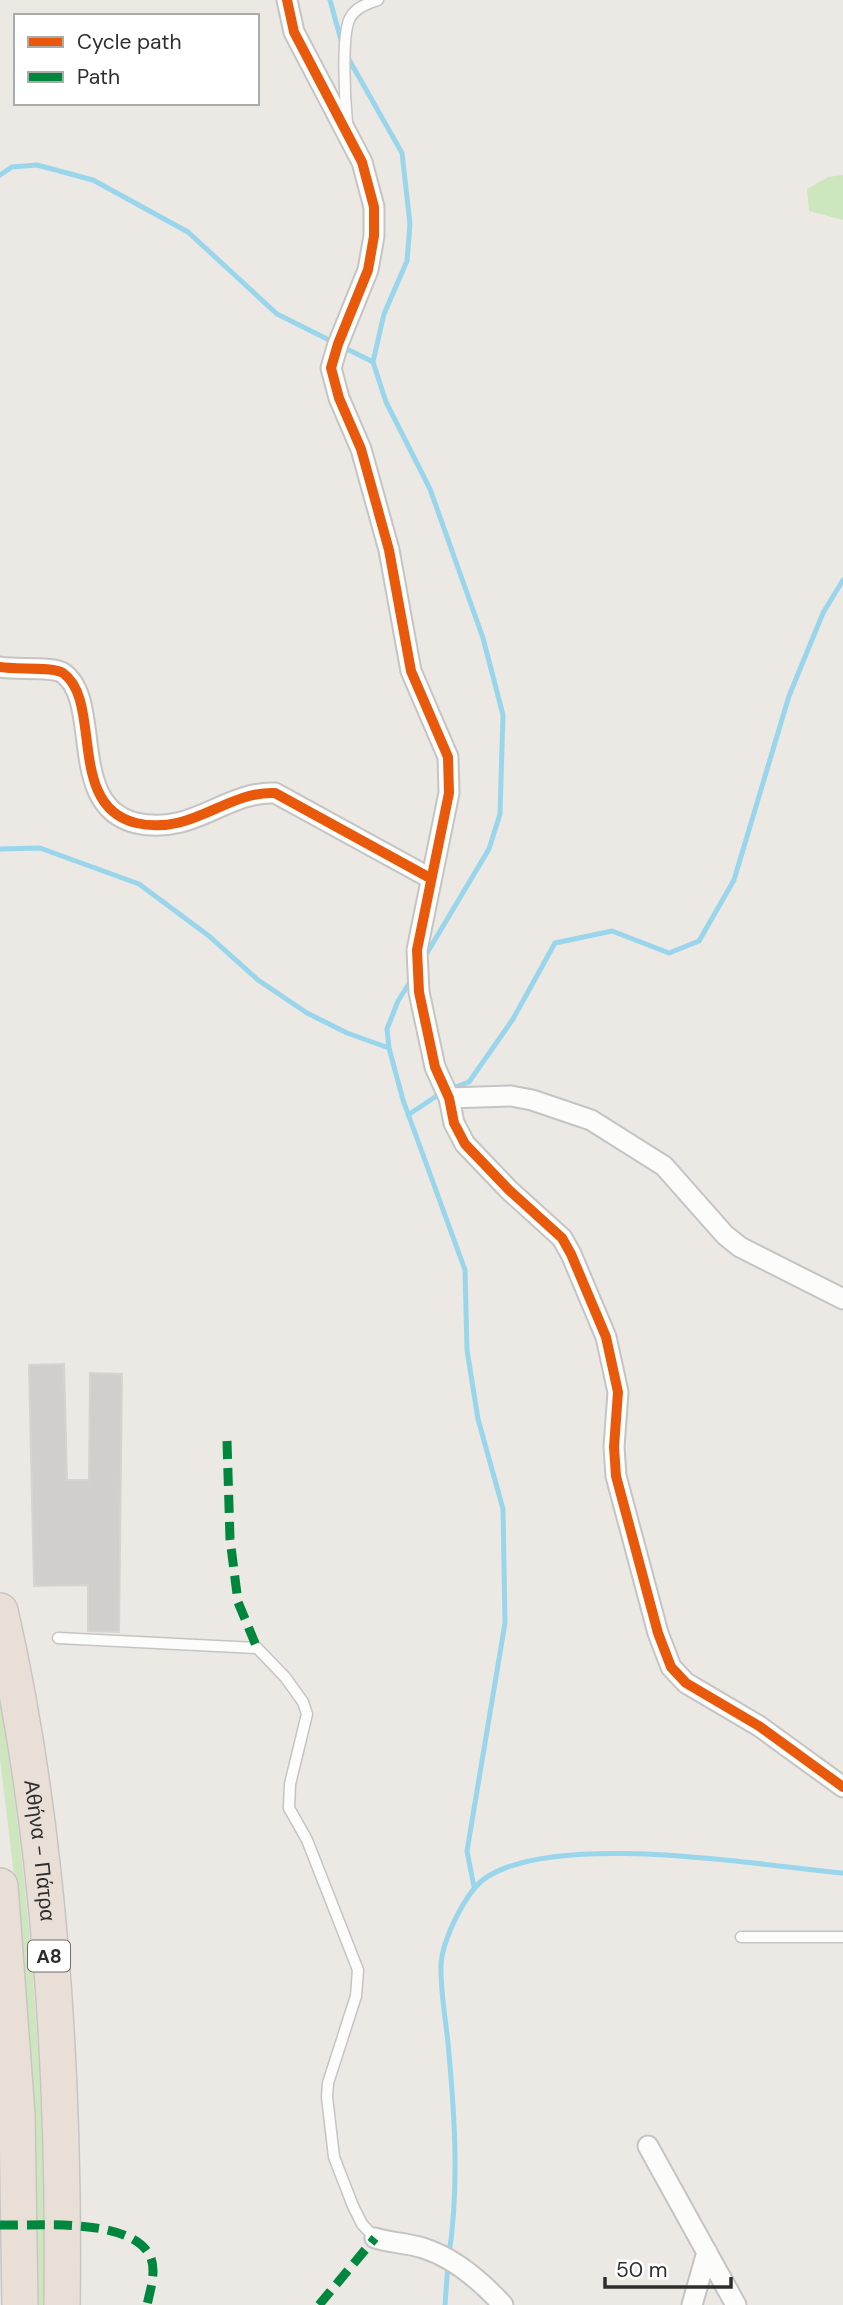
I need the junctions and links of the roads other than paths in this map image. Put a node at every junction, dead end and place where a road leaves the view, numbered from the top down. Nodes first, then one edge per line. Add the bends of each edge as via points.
1 (287, 0) edge
2 (377, 0) edge
3 (347, 134) junction
4 (0, 667) edge
5 (430, 878) junction
6 (449, 1098) junction
7 (843, 1299) edge
8 (0, 1611) edge
9 (58, 1638) dead end
10 (843, 1787) edge
11 (0, 1886) edge
12 (741, 1937) dead end
13 (843, 1937) edge
14 (648, 2146) dead end
15 (375, 2238) joint
16 (708, 2252) junction
17 (20, 2305) edge
18 (62, 2305) edge
19 (503, 2305) edge
20 (692, 2305) edge
21 (736, 2305) edge

1 - 3 street via 294,32
2 - 3 lane via 349,19
3 - 5 street via 370,184 374,236 364,282 332,361 332,376 361,449 388,550 411,671 448,757 449,793
4 - 5 street via 52,670 68,678 79,702 95,784 119,817 137,823 175,823 260,793 275,793
5 - 6 street via 416,971 426,1038
6 - 7 street via 511,1096 591,1120 663,1166 740,1247
6 - 10 street via 454,1124 465,1144 562,1238 606,1337 618,1392 616,1476 671,1667 686,1683 759,1726
8 - 18 highway, Αθήνα - Πάτρα / Α8 via 27,1767 48,1948 61,2155
9 - 15 lane via 257,1647 303,1702 307,1714 290,1784 289,1808 307,1840 358,1970 352,2010 328,2084 334,2157 362,2224
11 - 17 highway, Αθήνα - Πάτρα / Α8 via 19,2157
12 - 13 lane
14 - 16 street
15 - 19 street via 448,2258
16 - 20 street
16 - 21 street

